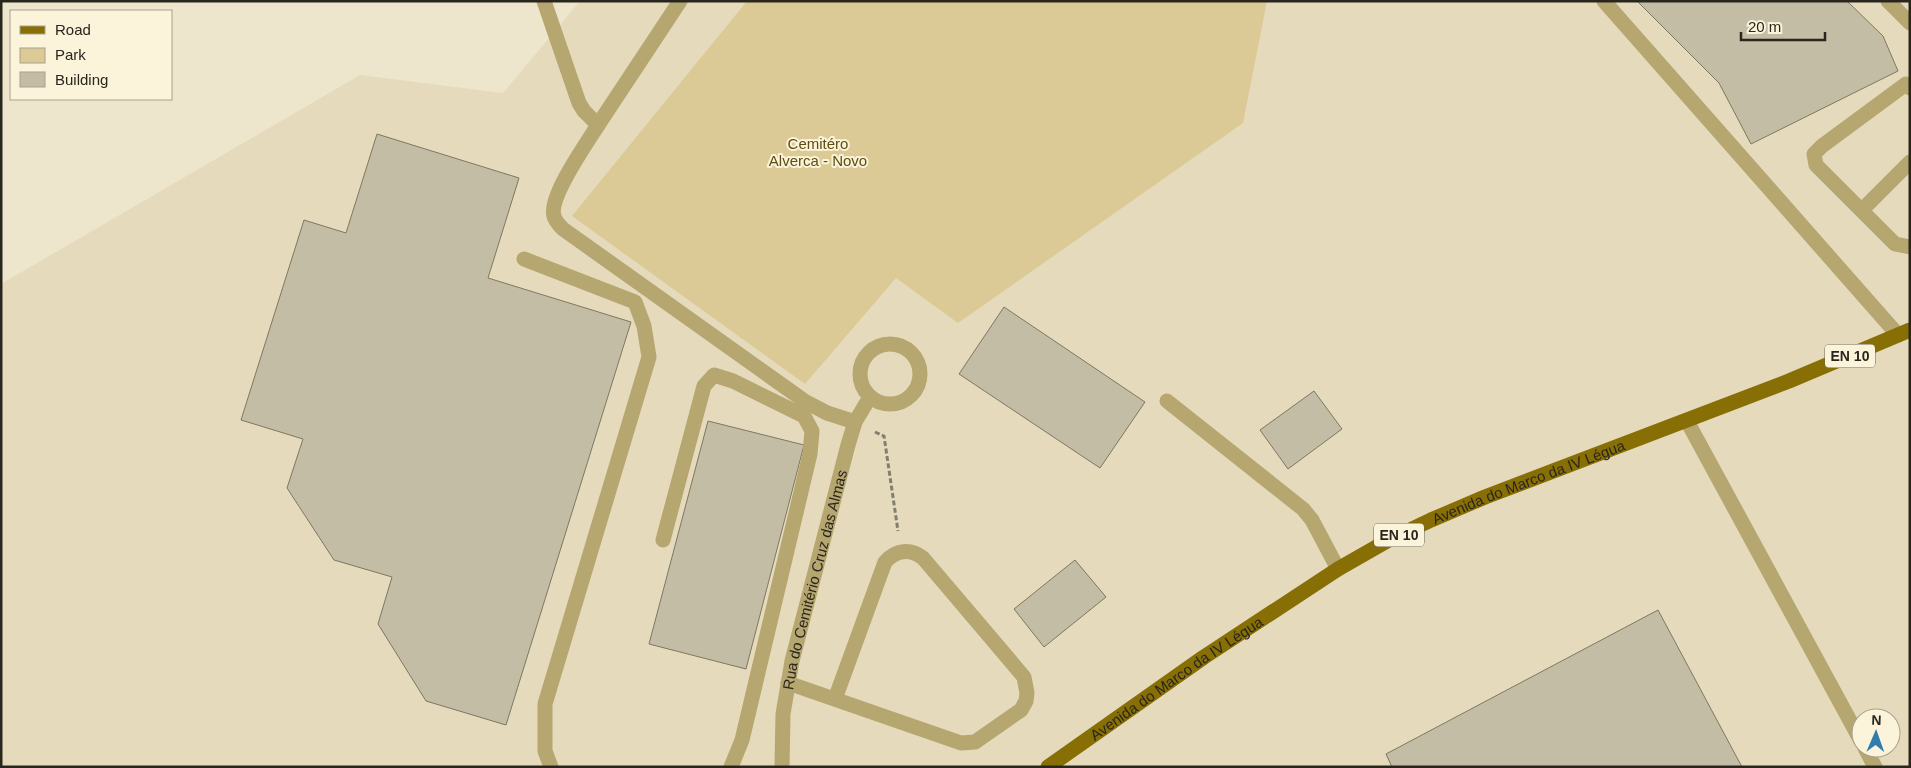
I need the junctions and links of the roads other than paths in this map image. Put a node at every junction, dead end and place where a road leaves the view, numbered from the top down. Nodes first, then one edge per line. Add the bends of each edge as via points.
1 (544, 1) edge
2 (680, 1) edge
3 (1604, 1) edge
4 (1888, 1) edge
5 (1910, 23) edge
6 (1910, 88) edge
7 (598, 125) junction
8 (1910, 162) edge
9 (1862, 210) junction
10 (1910, 247) edge
11 (524, 259) dead end
12 (1904, 333) edge
13 (870, 397) junction
14 (1167, 401) dead end
15 (1687, 421) junction
16 (855, 422) junction
17 (663, 540) dead end
18 (1338, 569) junction
19 (788, 683) junction
20 (835, 699) junction
21 (1851, 723) edge
22 (551, 767) edge
23 (731, 767) edge
24 (782, 767) edge
25 (1048, 767) edge

1 - 7 street via 579,103
2 - 7 street
3 - 12 street
4 - 5 street
6 - 9 street via 1906,84 1814,154 1816,165
7 - 16 street via 562,183 556,199 554,216 563,229 806,402 827,414
8 - 9 street
9 - 10 street via 1895,244
11 - 22 street via 636,302 649,357 545,704 545,751
12 - 15 main road, Avenida do Marco da IV Légua / EN 10
13 - 13 street via 888,404 907,400 914,393 921,375 916,356 900,345 889,343 870,351 860,369 860,380
13 - 16 street, Rua do Cemitério Cruz das Almas
14 - 18 street via 1304,510
15 - 18 main road, Avenida do Marco da IV Légua / EN 10 via 1485,497 1387,541
15 - 21 street
16 - 19 street, Rua do Cemitério Cruz das Almas
17 - 23 street via 704,386 714,375 804,416 812,431 810,454 742,740
18 - 25 main road, Avenida do Marco da IV Légua / EN 10 via 1204,657
19 - 20 street
19 - 24 street, Rua do Cemitério Cruz das Almas via 783,714
20 - 20 street via 968,743 982,739 1021,710 1026,701 1027,685 1024,677 923,558 916,553 901,552 885,562

